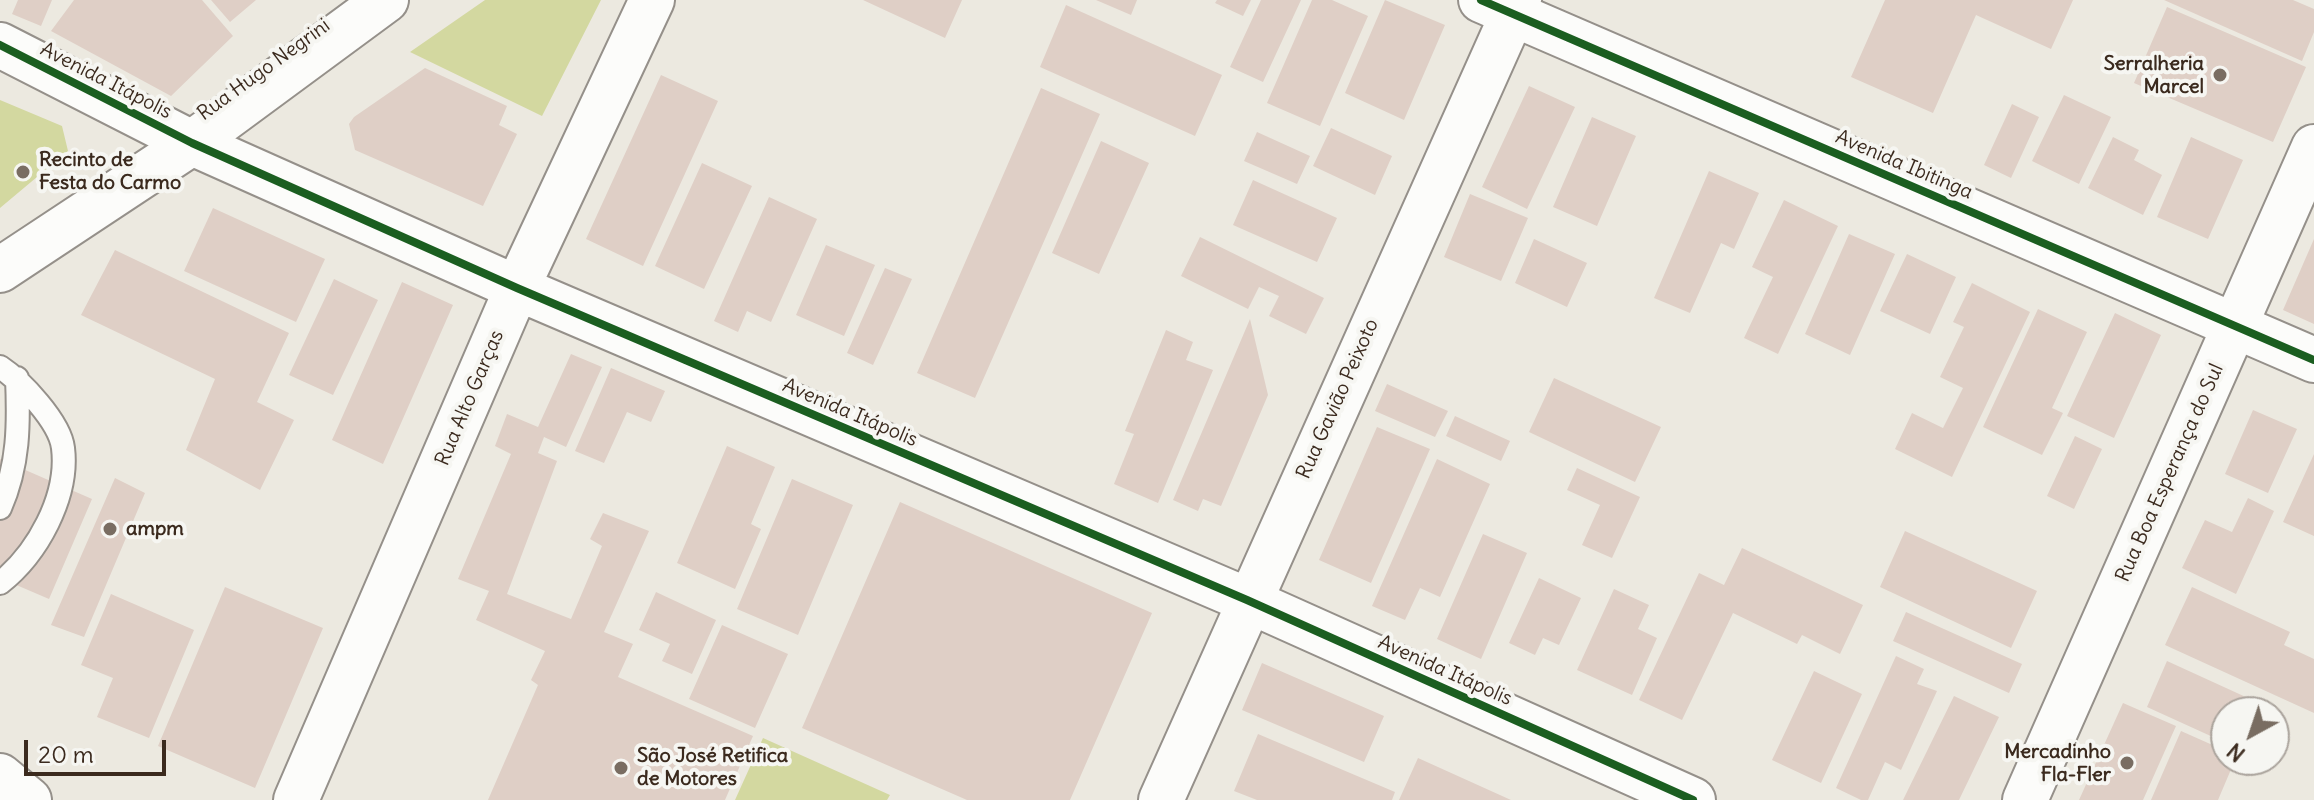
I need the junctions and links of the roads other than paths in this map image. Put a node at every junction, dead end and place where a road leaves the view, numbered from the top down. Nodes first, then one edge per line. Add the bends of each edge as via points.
1 (386, 0) edge
2 (652, 0) edge
3 (1504, 5) edge
4 (0, 45) edge
5 (192, 143) junction
6 (2314, 147) edge
7 (0, 270) edge
8 (517, 288) junction
9 (2235, 326) junction
10 (2314, 360) edge
11 (8, 372) edge
12 (0, 508) edge
13 (0, 583) edge
14 (1247, 600) junction
15 (0, 776) edge
16 (29, 800) edge
17 (296, 800) edge
18 (1161, 800) edge
19 (1693, 800) edge
20 (2025, 800) edge

1 - 5 street, Rua Hugo Negrini
2 - 8 street, Rua Alto Garças
3 - 9 street, Avenida Ibitinga
3 - 14 street, Rua Gavião Peixoto
4 - 5 street, Avenida Itápolis
5 - 7 street, Rua Hugo Negrini
5 - 8 street, Avenida Itápolis
6 - 9 street, Rua Boa Esperança do Sul
8 - 14 street, Avenida Itápolis
8 - 17 street, Rua Alto Garças
9 - 10 street, Avenida Ibitinga
9 - 20 street, Rua Boa Esperança do Sul
11 - 12 lane via 19,440
11 - 13 lane via 45,413 64,447 62,479 35,547
14 - 18 street, Rua Gavião Peixoto
14 - 19 street, Avenida Itápolis
15 - 16 street

